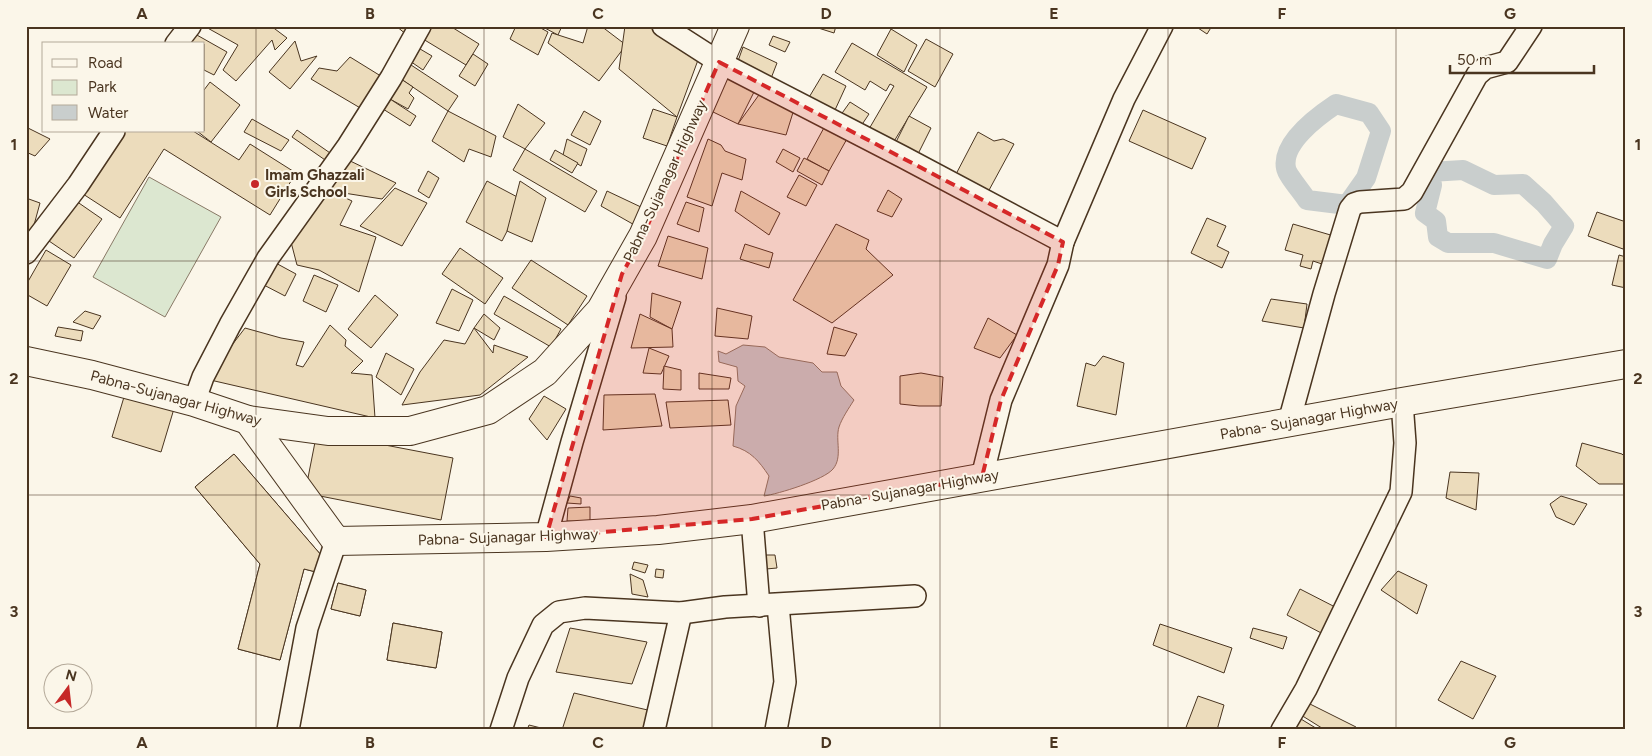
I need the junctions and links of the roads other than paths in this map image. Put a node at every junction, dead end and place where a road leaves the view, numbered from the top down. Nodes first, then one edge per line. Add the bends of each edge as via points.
1 (190, 26) edge
2 (420, 26) edge
3 (663, 26) edge
4 (735, 26) edge
5 (1162, 26) edge
6 (1531, 26) edge
7 (178, 42) edge
8 (720, 62) junction
9 (113, 132) edge
10 (1063, 242) junction
11 (26, 253) edge
12 (622, 274) junction
13 (26, 361) edge
14 (1626, 364) edge
15 (194, 402) junction
16 (1402, 402) junction
17 (248, 420) junction
18 (1289, 422) junction
19 (982, 477) junction
20 (752, 519) junction
21 (546, 538) junction
22 (336, 541) junction
23 (914, 596) dead end
24 (768, 605) junction
25 (681, 613) junction
26 (288, 730) edge
27 (501, 730) edge
28 (654, 730) edge
29 (776, 730) edge
30 (1282, 730) edge

1 - 7 street
2 - 15 street via 348,146 268,258 203,377
3 - 8 street
4 - 8 main road, Pabna-Sujanagar Highway
5 - 10 street via 1124,99
6 - 18 street via 1507,62 1485,68 1477,75 1412,192 1404,199 1360,202 1350,209
8 - 10 street
8 - 12 main road, Pabna-Sujanagar Highway via 643,236
9 - 11 street
10 - 19 street via 1058,265 1001,400
12 - 17 main road, Pabna-Sujanagar Highway via 602,310 545,372 488,410 410,431 328,431
12 - 21 street
13 - 15 main road, Pabna-Sujanagar Highway
14 - 16 main road, Pabna- Sujanagar Highway
15 - 17 main road, Pabna-Sujanagar Highway
16 - 18 main road, Pabna- Sujanagar Highway
16 - 30 street via 1406,443 1401,492 1306,689
17 - 22 main road
18 - 19 main road, Pabna- Sujanagar Highway
19 - 20 main road, Pabna- Sujanagar Highway
20 - 21 main road, Pabna- Sujanagar Highway
20 - 24 street
21 - 22 main road, Pabna- Sujanagar Highway
22 - 26 street via 306,628
23 - 24 street
24 - 25 street
24 - 29 street via 785,682
25 - 27 street via 586,608 559,612 543,625 518,678
25 - 28 street

